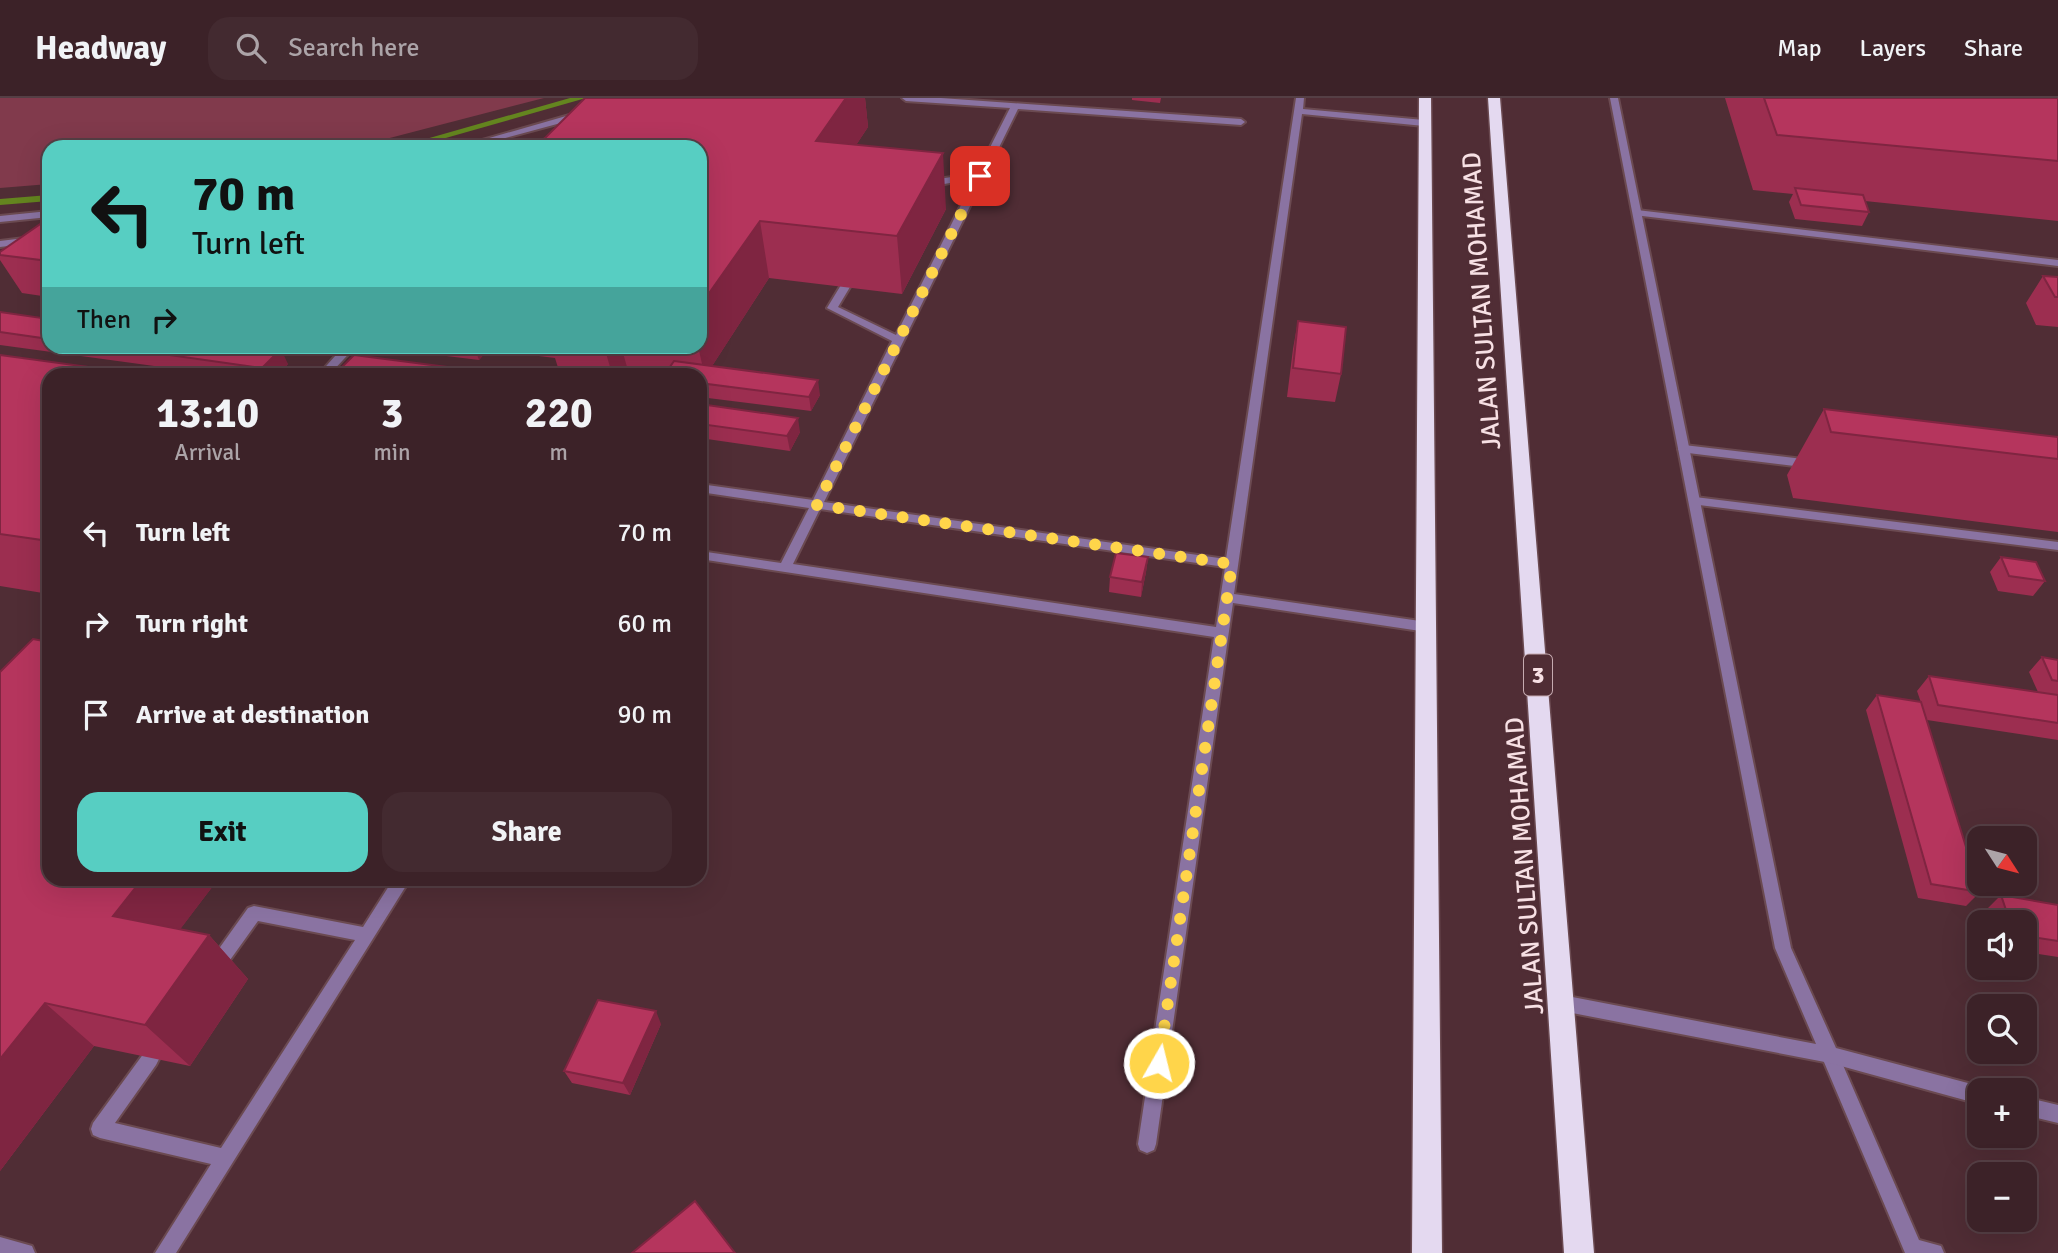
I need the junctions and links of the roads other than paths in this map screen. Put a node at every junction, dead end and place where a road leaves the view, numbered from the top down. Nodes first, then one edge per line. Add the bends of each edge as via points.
1 (906, 98) edge
2 (1424, 98) edge
3 (1494, 98) edge
4 (1614, 98) edge
5 (1299, 105) edge
6 (1015, 106) junction
7 (591, 112) edge
8 (1241, 122) dead end
9 (1424, 123) junction
10 (570, 135) edge
11 (556, 139) joint
12 (488, 140) edge
13 (552, 140) edge
14 (980, 176) junction
15 (914, 186) edge
16 (1637, 213) junction
17 (42, 215) edge
18 (0, 219) edge
19 (42, 239) edge
20 (0, 244) edge
21 (2058, 263) edge
22 (845, 287) dead end
23 (898, 340) junction
24 (343, 354) edge
25 (330, 368) edge
26 (1684, 449) junction
27 (1831, 466) edge
28 (707, 489) edge
29 (1695, 500) junction
30 (817, 505) junction
31 (2058, 546) edge
32 (707, 556) edge
33 (1232, 564) junction
34 (785, 568) junction
35 (1227, 598) junction
36 (1427, 626) junction
37 (1222, 633) junction
38 (398, 886) edge
39 (367, 935) junction
40 (212, 972) dead end
41 (1562, 1003) junction
42 (1830, 1055) junction
43 (150, 1059) edge
44 (1967, 1092) edge
45 (2037, 1109) edge
46 (2058, 1114) edge
47 (1147, 1144) dead end
48 (225, 1158) junction
49 (0, 1247) edge
50 (1915, 1251) edge
51 (24, 1253) edge
52 (165, 1253) edge
53 (1427, 1253) edge
54 (1579, 1253) edge
55 (1934, 1253) edge

1 - 6 street
2 - 9 highway, JALAN SULTAN MOHAMAD
3 - 41 highway, JALAN SULTAN MOHAMAD / 3
4 - 16 street
5 - 9 street
5 - 33 street
6 - 8 street
6 - 14 street
7 - 12 street
9 - 36 highway, JALAN SULTAN MOHAMAD
10 - 11 street
11 - 13 street
14 - 15 street
14 - 23 street
16 - 21 street
16 - 26 street
17 - 18 street
19 - 20 street
22 - 23 street via 832,308
23 - 30 street
24 - 25 street
26 - 27 street
26 - 29 street
28 - 30 street
29 - 31 street
29 - 42 street via 1783,948
30 - 33 street
30 - 34 street
32 - 34 street
33 - 35 street
34 - 37 street
35 - 36 street
35 - 37 street
36 - 53 highway, JALAN SULTAN MOHAMAD
37 - 47 street
38 - 39 street
39 - 40 street via 254,913
39 - 48 street
41 - 42 street
41 - 54 highway, JALAN SULTAN MOHAMAD / 3
42 - 44 street
42 - 50 street
43 - 48 street via 100,1129
45 - 46 street
48 - 52 street
49 - 51 street
50 - 55 street

